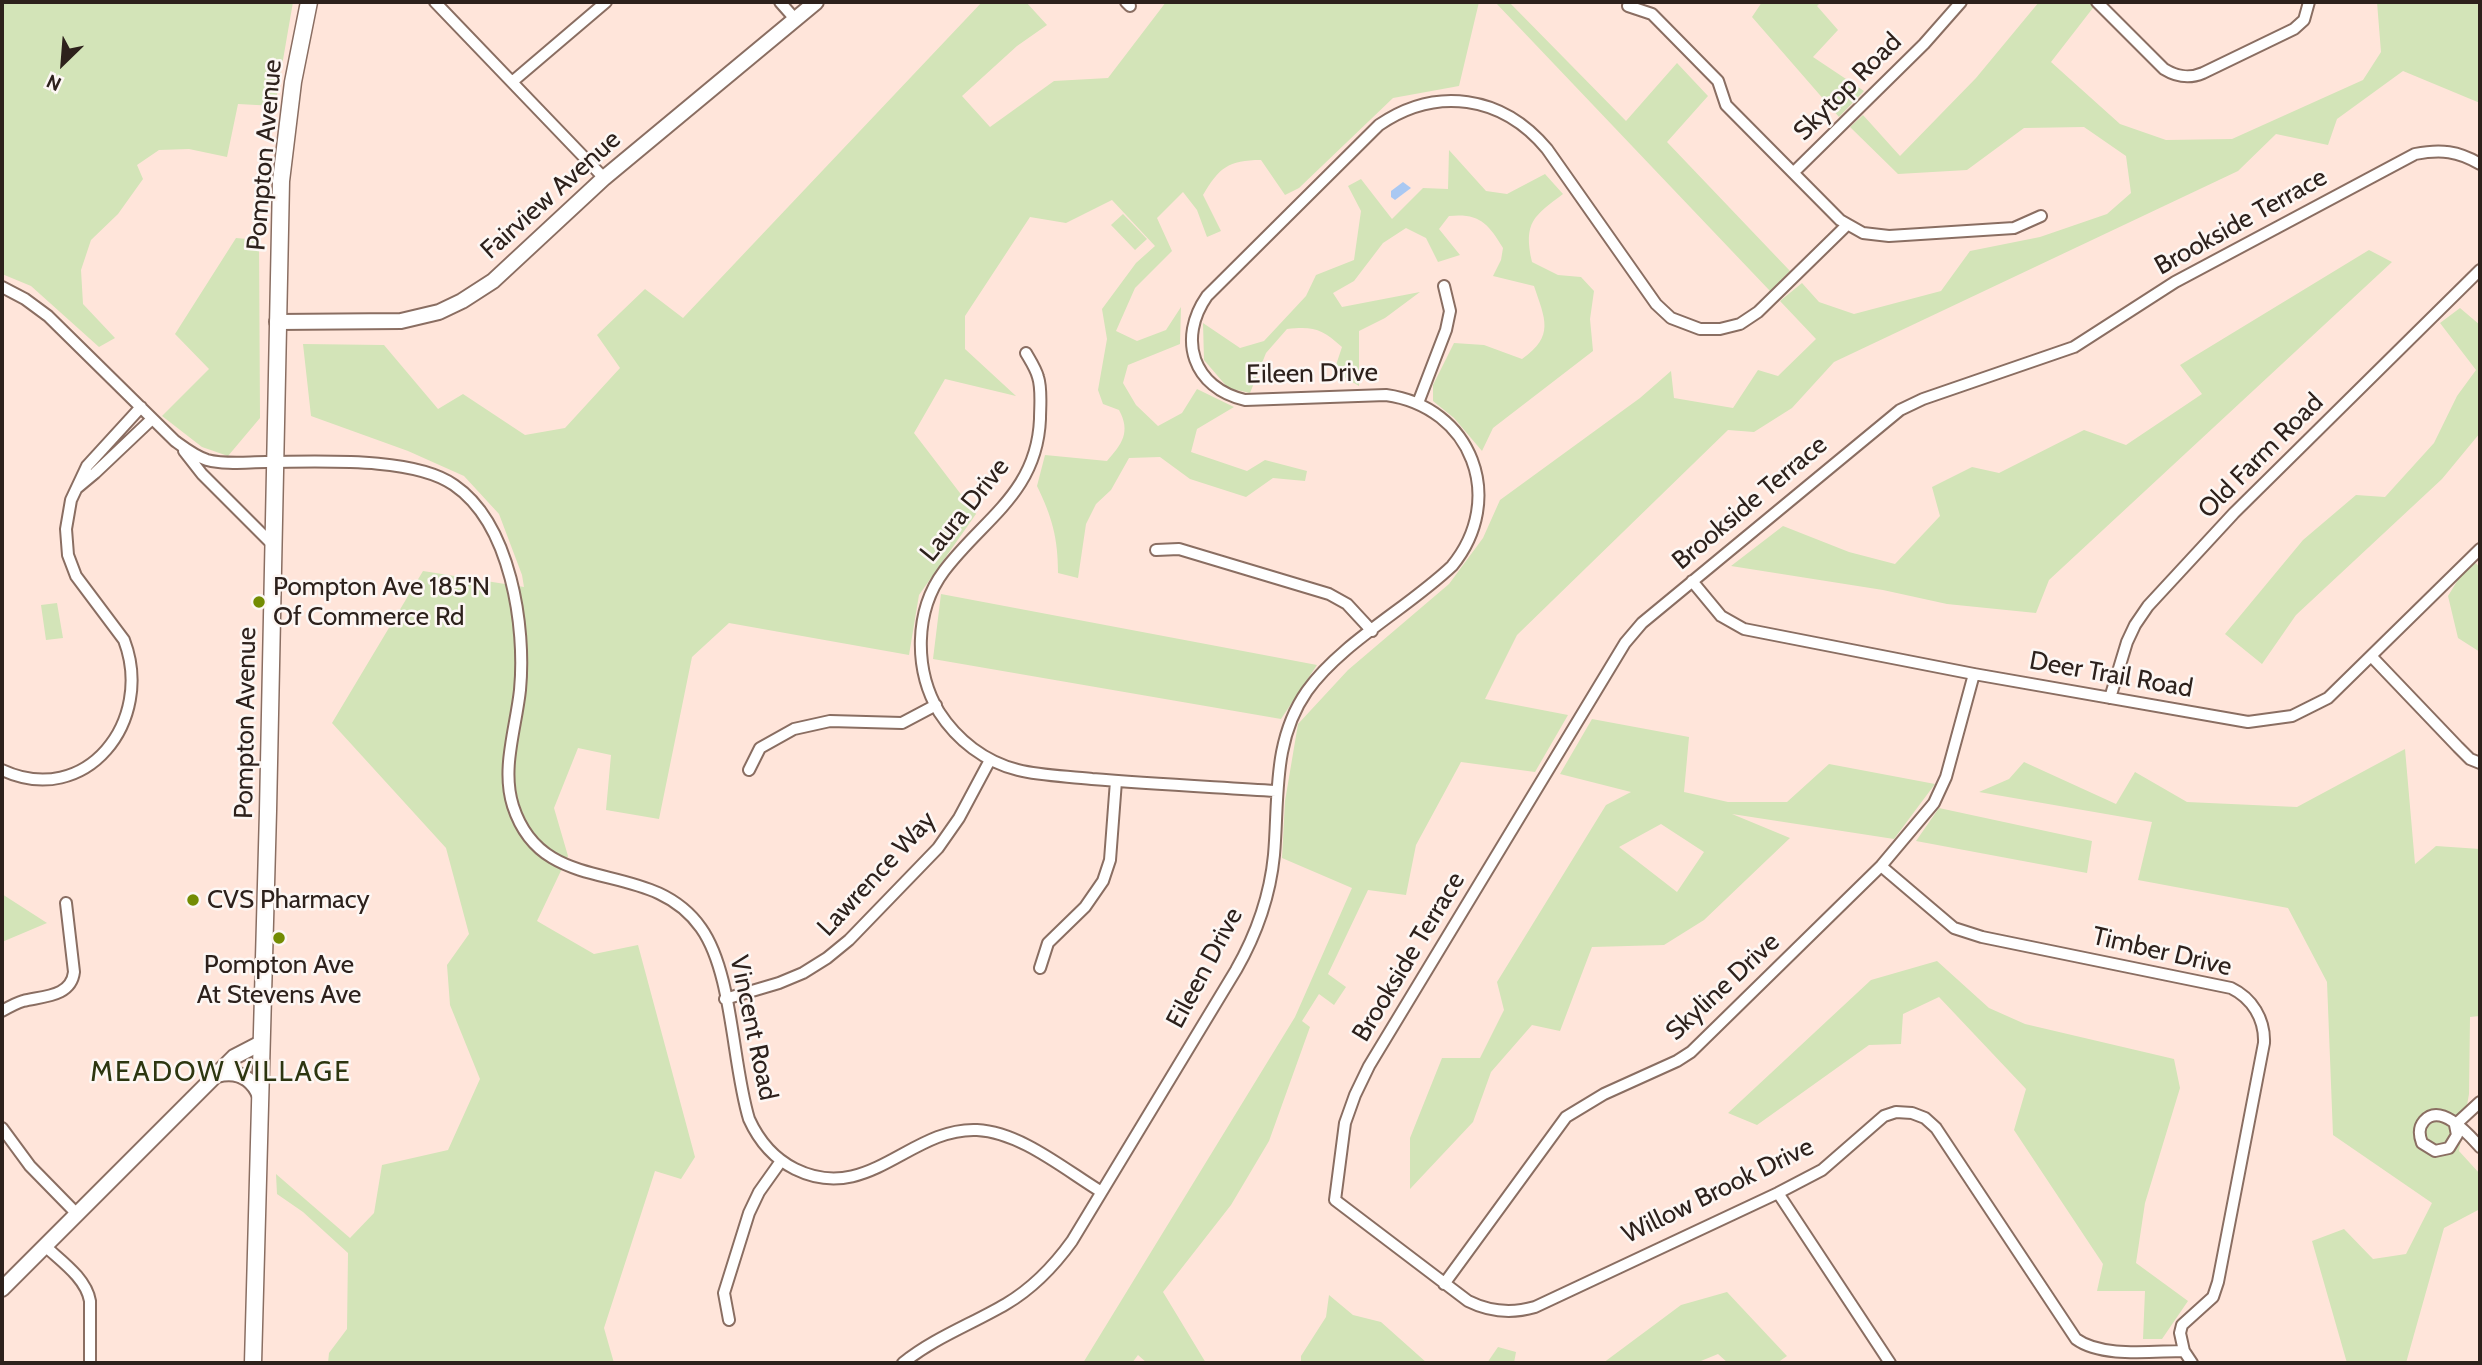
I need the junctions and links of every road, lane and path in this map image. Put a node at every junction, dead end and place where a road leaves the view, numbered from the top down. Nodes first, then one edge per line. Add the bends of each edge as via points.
1 (309, 2) edge
2 (435, 2) edge
3 (606, 2) edge
4 (780, 2) edge
5 (816, 2) edge
6 (1961, 2) edge
7 (2098, 2) edge
8 (2309, 2) edge
9 (1628, 6) dead end
10 (795, 19) junction
11 (512, 82) junction
12 (2480, 164) edge
13 (1794, 172) junction
14 (604, 178) junction
15 (2041, 216) dead end
16 (1847, 225) junction
17 (2480, 270) edge
18 (1444, 286) dead end
19 (2, 287) edge
20 (277, 322) junction
21 (1026, 353) dead end
22 (1418, 403) junction
23 (141, 407) junction
24 (152, 419) junction
25 (175, 441) junction
26 (275, 462) junction
27 (75, 490) junction
28 (274, 546) junction
29 (2480, 549) edge
30 (1156, 550) dead end
31 (1692, 581) junction
32 (1372, 631) junction
33 (2372, 657) junction
34 (1974, 674) junction
35 (2110, 698) junction
36 (936, 705) junction
37 (990, 760) junction
38 (2480, 763) edge
39 (2, 770) edge
40 (749, 770) dead end
41 (1116, 781) junction
42 (1276, 790) junction
43 (1881, 866) junction
44 (66, 903) dead end
45 (1040, 968) dead end
46 (725, 999) junction
47 (2, 1010) edge
48 (261, 1043) junction
49 (216, 1075) junction
50 (260, 1096) junction
51 (2480, 1102) edge
52 (2, 1128) edge
53 (2480, 1147) edge
54 (781, 1161) junction
55 (1100, 1191) junction
56 (1778, 1193) junction
57 (1335, 1200) joint
58 (78, 1214) junction
59 (45, 1246) junction
60 (1444, 1284) junction
61 (2, 1289) edge
62 (729, 1320) dead end
63 (2184, 1351) junction
64 (90, 1363) edge
65 (253, 1363) edge
66 (903, 1363) edge
67 (1890, 1363) edge
68 (2192, 1363) edge

1 - 20 main road, Pompton Avenue via 281,181
2 - 11 street
3 - 11 street
4 - 10 street
5 - 10 main road, Fairview Avenue
6 - 13 street, Skytop Road
7 - 8 street via 2164,69 2187,77 2294,29 2304,19
9 - 13 street via 1652,15 1661,24 1717,81 1726,105
10 - 14 main road, Fairview Avenue
11 - 14 street
12 - 31 street, Brookside Terrace via 2452,151 2415,154 2175,282 2074,347 1900,410
13 - 16 street
14 - 20 main road, Fairview Avenue via 493,281 451,307 388,323
15 - 16 street via 2014,228 1889,236 1863,233
16 - 22 street, Eileen Drive via 1749,319 1720,329 1690,326 1671,318 1656,304 1546,149 1520,123 1464,101 1425,103 1401,112 1369,134 1213,289 1195,319 1192,345 1206,378 1236,398 1254,401 1374,394
17 - 35 street, Old Farm Road via 2234,513 2148,606 2134,625
18 - 22 street via 1450,310 1446,330
19 - 23 street via 48,316
20 - 26 main road, Pompton Avenue
21 - 36 street, Laura Drive via 1038,377 1040,426 1031,464 1009,501 944,571 926,607 922,660
22 - 32 street, Eileen Drive via 1441,417 1465,444 1478,478 1478,514 1466,547 1452,566
23 - 24 street
23 - 27 street via 93,458
24 - 25 street
24 - 27 street
25 - 26 street, Vincent Road via 191,453 217,462
25 - 28 street
26 - 28 main road, Pompton Avenue
26 - 46 street, Vincent Road via 413,468 452,484 478,507 503,557 518,618 520,689 508,777 518,819 537,846 564,865 639,884 683,908 713,948
27 - 39 street via 66,520 68,555 79,582 124,640 133,675 129,709 109,746 78,770 38,779
28 - 48 main road, Pompton Avenue
29 - 33 street, Deer Trail Road
30 - 32 street via 1179,549 1329,594 1347,604
31 - 34 street, Deer Trail Road via 1721,616 1744,629
31 - 57 street, Brookside Terrace via 1642,622 1625,643 1369,1066 1345,1124
32 - 42 street, Eileen Drive via 1324,670 1299,704 1284,741
33 - 35 street, Deer Trail Road via 2329,698 2305,712 2269,721 2248,722
33 - 38 street via 2470,759
34 - 35 street, Deer Trail Road
34 - 43 street, Skyline Drive via 1946,777 1934,803
36 - 37 street, Laura Drive via 961,738
36 - 40 street via 896,724 830,721 794,729 760,748
37 - 41 street, Laura Drive via 1029,773
37 - 46 street, Lawrence Way via 938,848 849,940 803,973
41 - 42 street, Laura Drive
41 - 45 street via 1107,871 1092,899 1048,943
42 - 55 street, Eileen Drive via 1272,872 1252,939
43 - 60 street, Skyline Drive via 1691,1052 1592,1100 1566,1118
43 - 63 street, Timber Drive via 1955,928 2231,988 2254,1006 2264,1043 2218,1282 2213,1297 2182,1325
44 - 47 street via 72,982 62,992
46 - 54 street, Vincent Road via 749,1119 765,1146
48 - 49 main road via 234,1057
48 - 50 main road, Pompton Avenue
49 - 50 main road via 242,1076
49 - 58 main road
50 - 65 main road, Pompton Avenue
51 - 53 street via 2455,1125
52 - 58 street via 30,1166
54 - 55 street, Vincent Road via 808,1174 849,1177 878,1168 943,1134 977,1130 1018,1141
54 - 62 street via 749,1213 724,1293
55 - 66 street, Eileen Drive via 1072,1241 1035,1283
56 - 60 street, Willow Brook Drive via 1526,1310 1486,1309
56 - 63 street, Willow Brook Drive via 1822,1170 1884,1116 1902,1112 1921,1116 1936,1128 2076,1339 2103,1350
56 - 67 street
57 - 60 street, Willow Brook Drive
58 - 59 main road
59 - 61 main road
59 - 64 street via 88,1291
63 - 68 street

